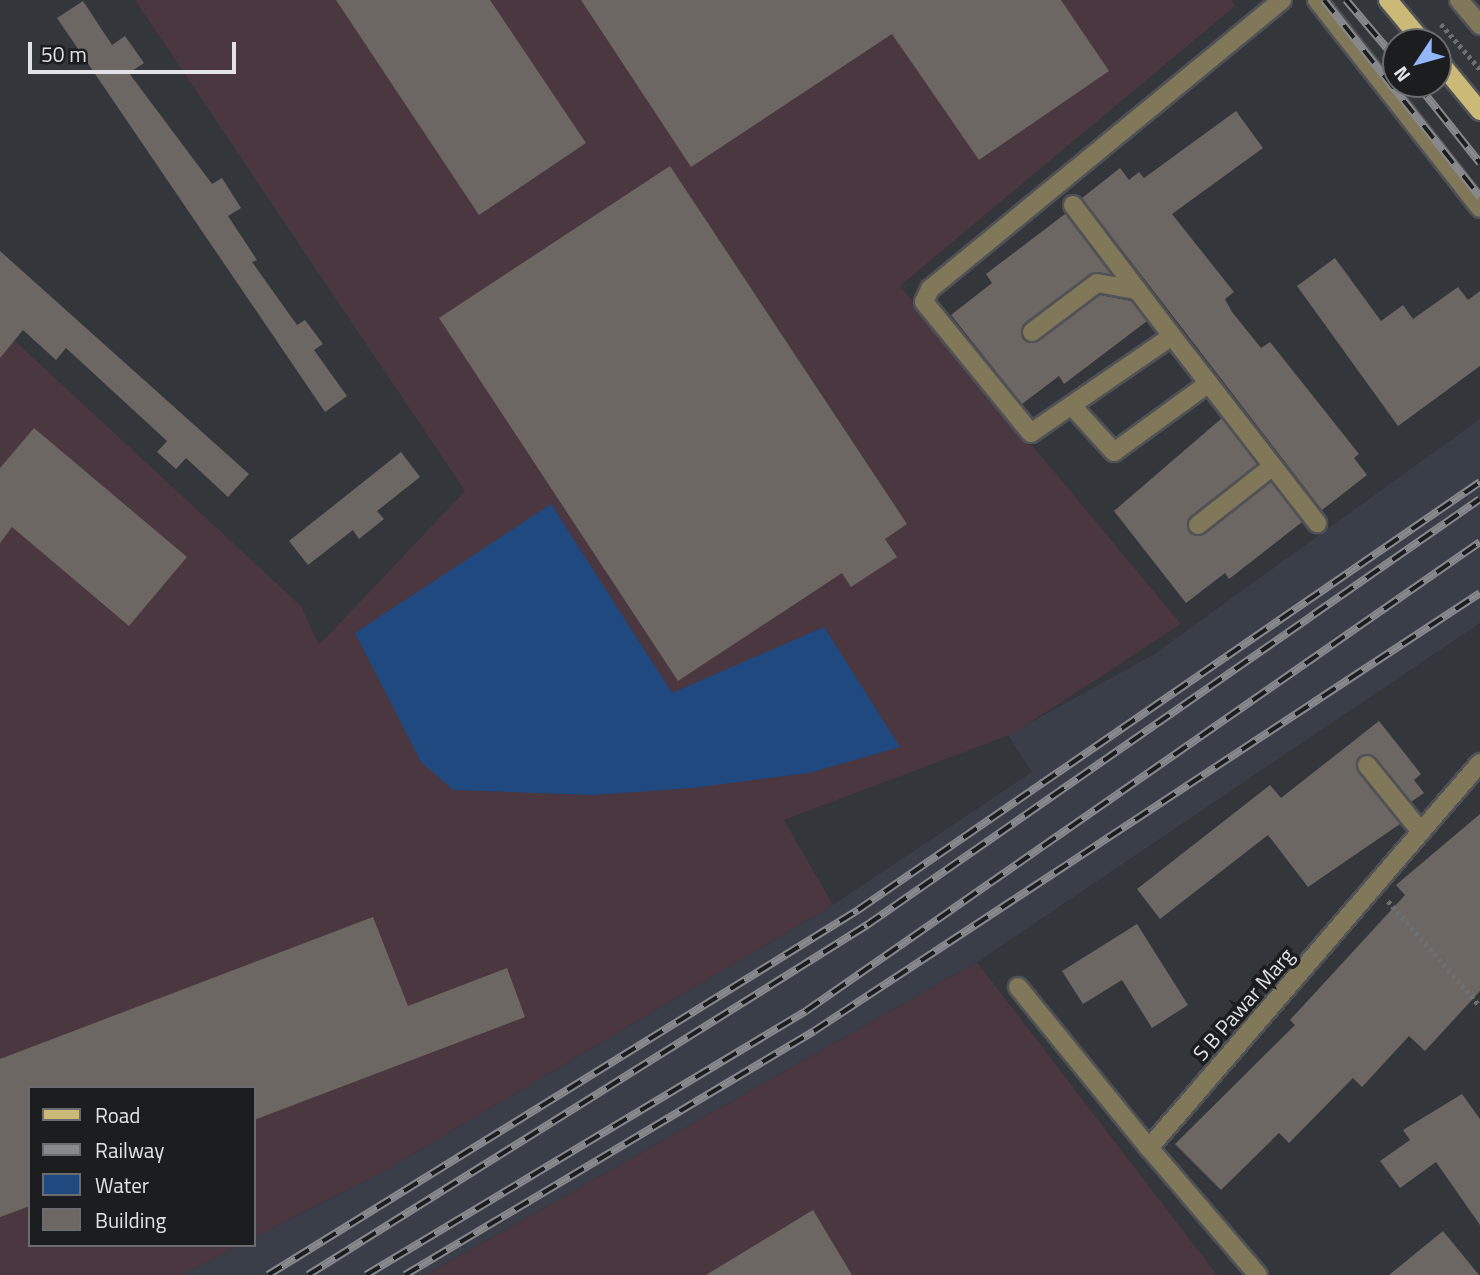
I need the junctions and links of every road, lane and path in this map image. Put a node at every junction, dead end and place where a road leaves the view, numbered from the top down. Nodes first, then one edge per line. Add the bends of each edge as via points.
1 (1282, 0) edge
2 (1317, 0) edge
3 (1388, 0) edge
4 (1459, 0) edge
5 (1436, 18) dead end
6 (1480, 25) edge
7 (1411, 28) edge
8 (1480, 69) edge
9 (1452, 77) edge
10 (1480, 111) edge
11 (1073, 205) dead end
12 (1480, 208) edge
13 (1135, 290) junction
14 (1031, 332) dead end
15 (1172, 336) junction
16 (1209, 383) junction
17 (1073, 407) junction
18 (1273, 466) junction
19 (1317, 523) dead end
20 (1198, 525) dead end
21 (1480, 763) edge
22 (1367, 765) dead end
23 (1421, 832) junction
24 (1375, 885) junction
25 (1017, 987) dead end
26 (1480, 1006) edge
27 (1149, 1148) junction
28 (1258, 1275) edge

1 - 17 street via 930,289 923,302 928,314 1020,424 1041,431
2 - 12 street
3 - 7 main road
4 - 6 street
5 - 8 path
9 - 10 main road
11 - 13 street
13 - 14 street via 1097,283
13 - 15 street
15 - 16 street
15 - 17 street
16 - 17 street via 1115,452
16 - 18 street
18 - 19 street
18 - 20 street
21 - 23 street, S B Pawar Marg
22 - 23 street
23 - 24 street, S B Pawar Marg
24 - 26 path
24 - 27 street, S B Pawar Marg
25 - 27 street
27 - 28 street

